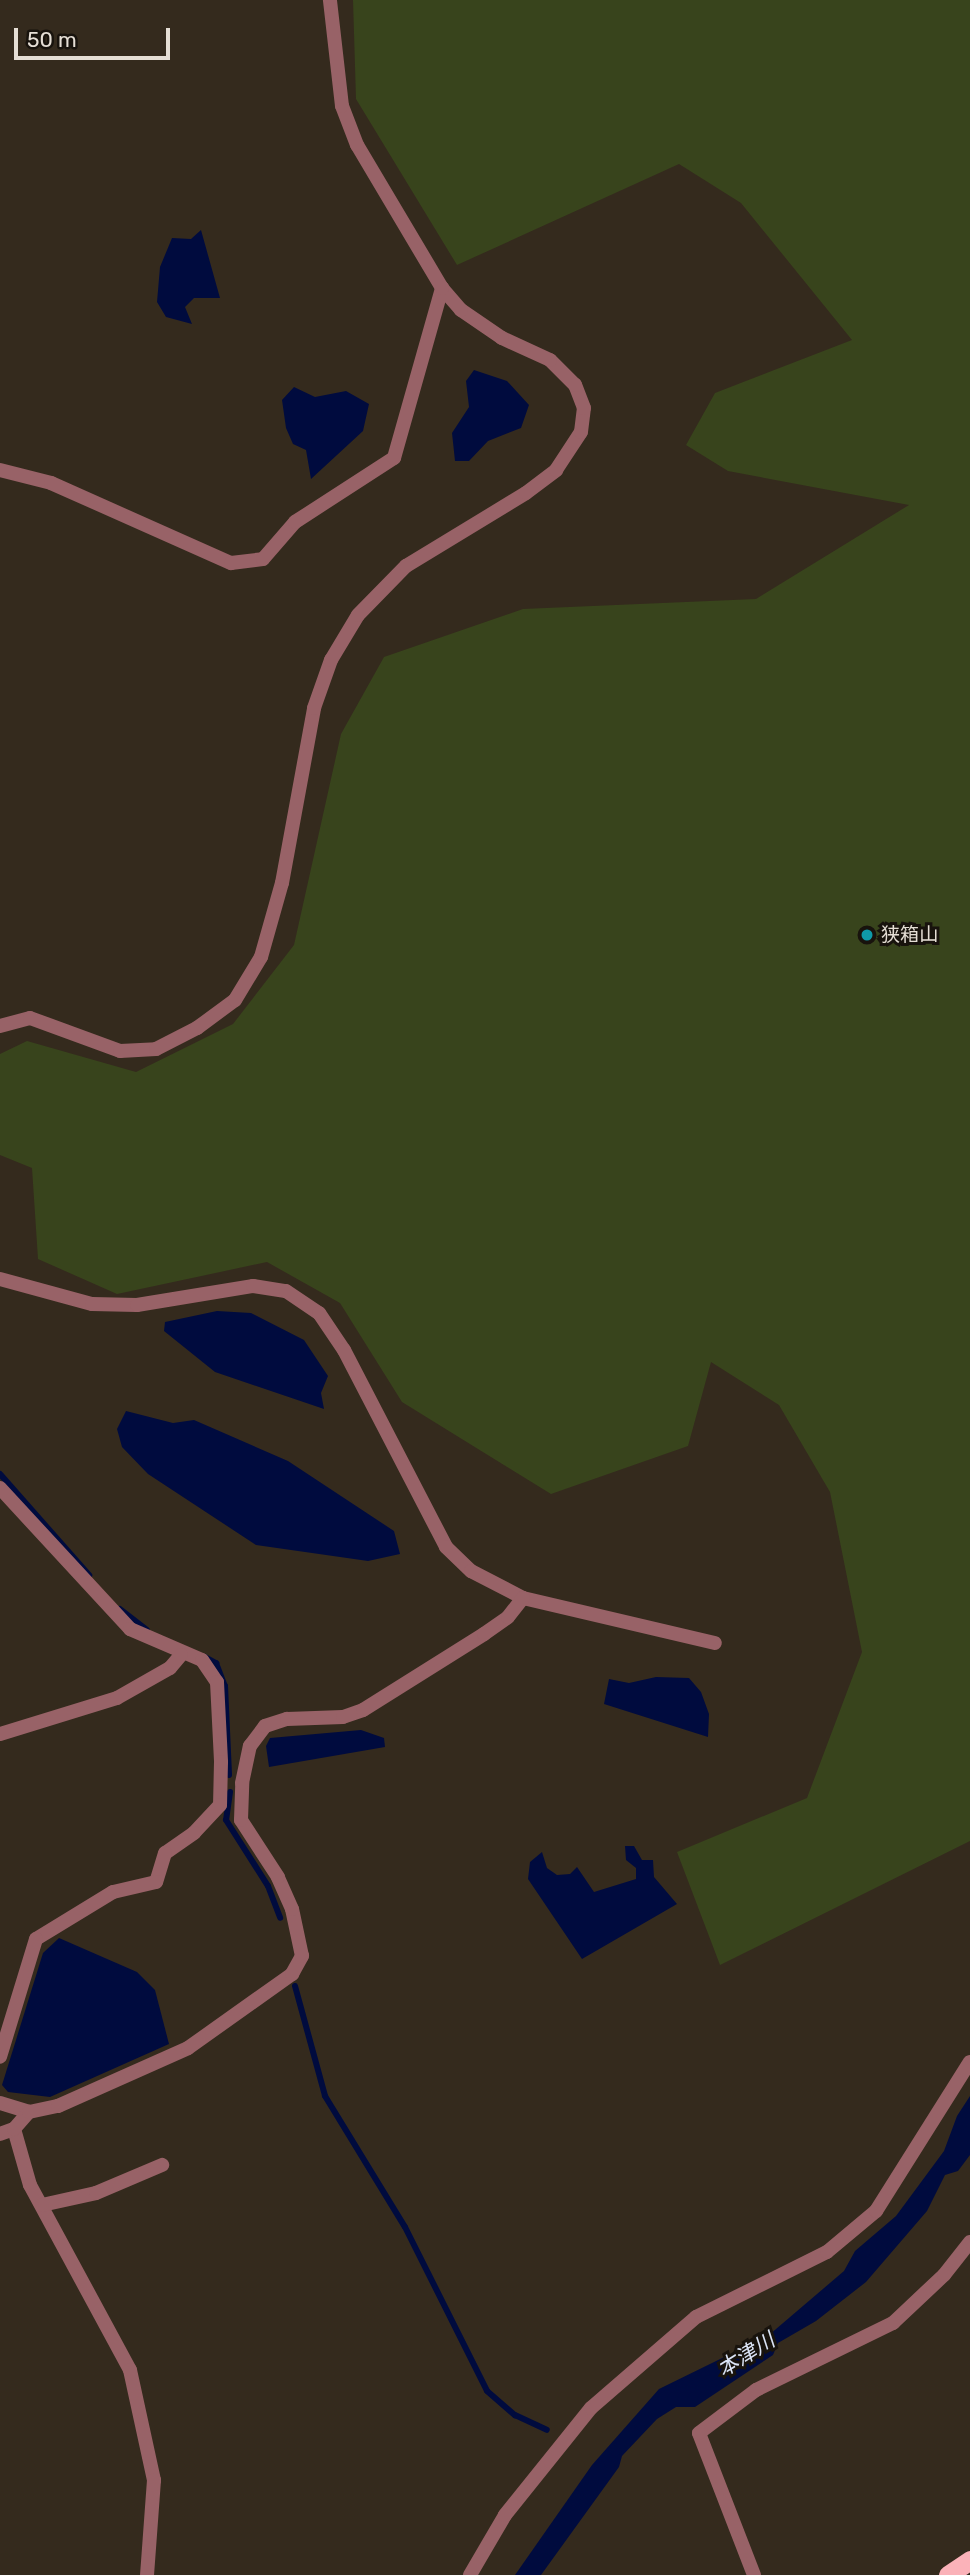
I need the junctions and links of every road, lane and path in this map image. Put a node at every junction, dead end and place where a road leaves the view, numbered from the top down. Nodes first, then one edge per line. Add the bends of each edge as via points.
1 (330, 0) edge
2 (442, 288) junction
3 (0, 470) edge
4 (0, 1026) edge
5 (0, 1279) edge
6 (0, 1488) edge
7 (523, 1598) junction
8 (715, 1643) dead end
9 (181, 1655) junction
10 (0, 1734) edge
11 (0, 2057) edge
12 (970, 2062) edge
13 (0, 2103) edge
14 (29, 2112) junction
15 (7, 2131) edge
16 (162, 2165) dead end
17 (42, 2204) junction
18 (970, 2242) edge
19 (970, 2560) edge
20 (147, 2575) edge
21 (470, 2575) edge
22 (754, 2575) edge
23 (948, 2575) edge

1 - 2 street via 338,83 357,145
2 - 3 street via 394,458 295,522 263,559 232,563 51,484
2 - 4 street via 461,310 502,338 550,360 575,385 584,408 580,432 556,470 406,566 358,615 331,660 314,708 282,883 261,957 234,1000 197,1028 156,1049 120,1051 30,1018
5 - 7 street via 92,1304 137,1305 253,1286 286,1291 319,1313 344,1350 446,1547 471,1572
6 - 9 street via 130,1629
7 - 8 street
7 - 14 street via 500,1623 363,1710 343,1717 287,1719 265,1726 250,1746 241,1820 278,1877 292,1909 302,1956 292,1974 188,2048 58,2106
9 - 10 street via 170,1668 117,1698
9 - 11 street via 202,1660 217,1682 220,1805 194,1833 165,1853 156,1882 113,1892 36,1939
12 - 21 street via 876,2211 827,2252 696,2317 590,2408 505,2515
13 - 14 street
14 - 15 street
15 - 17 street
16 - 17 street via 96,2193
17 - 20 street via 130,2370 142,2411 154,2480
18 - 22 street via 944,2275 893,2323 756,2390 699,2433
19 - 23 highway

